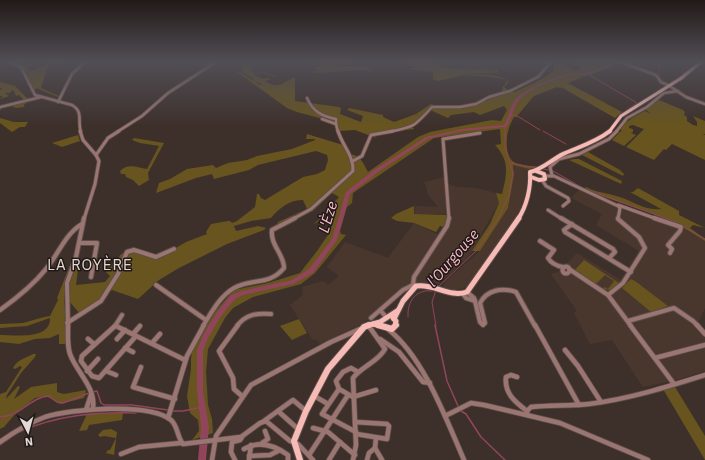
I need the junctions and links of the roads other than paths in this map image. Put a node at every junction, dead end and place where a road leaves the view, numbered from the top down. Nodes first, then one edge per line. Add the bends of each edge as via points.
1 (29, 83) edge
2 (67, 83) edge
3 (183, 83) edge
4 (525, 83) edge
5 (664, 83) edge
6 (669, 85) junction
7 (678, 91) junction
8 (41, 97) junction
9 (306, 98) dead end
10 (58, 102) junction
11 (705, 104) edge
12 (0, 107) edge
13 (322, 119) dead end
14 (336, 124) junction
15 (480, 133) dead end
16 (96, 154) junction
17 (353, 161) junction
18 (548, 164) junction
19 (536, 170) junction
20 (544, 174) junction
21 (552, 176) junction
22 (531, 177) junction
23 (540, 180) junction
24 (529, 192) junction
25 (617, 205) junction
26 (563, 206) dead end
27 (548, 210) dead end
28 (82, 224) junction
29 (572, 224) junction
30 (540, 241) dead end
31 (79, 243) junction
32 (174, 248) dead end
33 (670, 252) dead end
34 (609, 258) junction
35 (631, 272) junction
36 (91, 277) dead end
37 (156, 285) dead end
38 (415, 285) junction
39 (465, 293) junction
40 (608, 295) junction
41 (0, 310) edge
42 (380, 310) junction
43 (271, 314) dead end
44 (122, 315) dead end
45 (388, 318) junction
46 (206, 320) junction
47 (628, 321) junction
48 (67, 323) junction
49 (369, 324) junction
50 (115, 326) junction
51 (140, 326) dead end
52 (395, 326) junction
53 (386, 328) junction
54 (125, 330) junction
55 (160, 334) dead end
56 (349, 334) junction
57 (705, 334) edge
58 (134, 335) junction
59 (356, 336) junction
60 (398, 338) junction
61 (88, 339) dead end
62 (117, 339) dead end
63 (379, 339) junction
64 (152, 343) junction
65 (94, 344) junction
66 (705, 344) edge
67 (125, 348) junction
68 (565, 350) dead end
69 (133, 352) dead end
70 (655, 358) junction
71 (98, 359) dead end
72 (185, 360) junction
73 (141, 367) dead end
74 (87, 371) junction
75 (106, 371) junction
76 (358, 372) junction
77 (116, 375) dead end
78 (705, 375) edge
79 (92, 376) junction
80 (517, 377) dead end
81 (86, 381) junction
82 (430, 383) junction
83 (674, 384) junction
84 (339, 389) junction
85 (376, 390) dead end
86 (91, 393) junction
87 (242, 396) junction
88 (351, 396) junction
89 (315, 397) junction
90 (175, 399) junction
91 (601, 402) junction
92 (328, 404) junction
93 (579, 405) junction
94 (86, 410) junction
95 (93, 410) junction
96 (278, 411) junction
97 (306, 411) junction
98 (527, 413) junction
99 (169, 415) junction
100 (445, 416) junction
101 (332, 419) junction
102 (264, 421) junction
103 (355, 422) junction
104 (313, 428) dead end
105 (298, 429) junction
106 (265, 431) dead end
107 (325, 431) junction
108 (356, 433) junction
109 (243, 436) junction
110 (376, 438) junction
111 (0, 441) edge
112 (213, 441) junction
113 (340, 442) junction
114 (181, 443) junction
115 (262, 443) junction
116 (295, 443) junction
117 (250, 445) junction
118 (375, 448) junction
119 (244, 449) dead end
120 (280, 451) junction
121 (121, 454) dead end
122 (309, 455) junction
123 (272, 457) edge
124 (354, 457) edge
125 (249, 458) edge
126 (212, 460) edge
127 (235, 460) edge
128 (288, 460) edge
129 (300, 460) edge
130 (313, 460) edge
131 (329, 460) edge
132 (367, 460) edge
133 (382, 460) edge
134 (464, 460) edge
135 (648, 460) edge

1 - 8 street via 32,91
2 - 10 street
3 - 16 street via 138,119 108,138
4 - 17 street via 472,106 432,107 416,125 371,136 362,156
5 - 6 street
6 - 7 street
6 - 18 main road via 621,116 605,136 561,155
7 - 11 street
7 - 21 street via 664,93 627,118 609,139 579,154 558,160 550,167
8 - 10 street
8 - 12 street
9 - 14 street via 308,105 319,114 336,119
10 - 16 street via 75,106 79,110 79,127 83,140
13 - 14 street
14 - 17 street
15 - 38 street via 443,139 449,218 414,277
16 - 28 street via 99,164
17 - 46 street via 353,172 314,207 272,230 274,244 284,264 281,272 269,279 233,288
18 - 19 main road
18 - 20 main road via 544,168
19 - 20 main road
19 - 22 main road via 530,172
20 - 21 street
20 - 23 main road via 545,179
21 - 25 street
22 - 23 main road
22 - 24 main road
23 - 24 main road
23 - 26 street via 568,198 569,201
24 - 39 main road via 523,212
25 - 33 street via 680,227 681,230 668,245 672,249
25 - 35 street via 620,208 618,219 637,235 644,246
27 - 29 street
28 - 31 street
28 - 41 street via 70,233 41,275
29 - 34 street via 614,250
29 - 34 street via 564,230 565,232
30 - 40 street via 554,250 548,260 569,269
31 - 36 street via 98,243
31 - 48 street via 67,283
32 - 48 street via 154,257 132,248 127,252 118,274 100,301
34 - 35 street
35 - 40 street via 623,283
37 - 46 street
38 - 39 main road via 434,286 454,294
38 - 42 street via 403,290
38 - 45 main road via 397,311
39 - 93 street via 466,298 475,301 483,325 485,323 480,303 484,297 492,291 515,291
40 - 47 street
42 - 45 street
42 - 49 street
43 - 87 street via 257,313 240,320 219,351 233,377 234,389
44 - 50 street
45 - 49 main road
45 - 52 main road via 396,323
45 - 53 main road
46 - 72 street
47 - 57 street via 674,308 693,321
47 - 70 street
48 - 81 street via 70,355
49 - 53 main road
49 - 56 street
49 - 59 main road
49 - 63 street
50 - 54 street
50 - 65 street
51 - 58 street
52 - 53 main road
52 - 60 street
53 - 60 street
54 - 58 street
54 - 62 street
55 - 64 street
56 - 59 street
56 - 87 street via 256,381
58 - 64 street
58 - 67 street
59 - 89 main road via 328,369
60 - 82 street
61 - 65 street
63 - 76 street via 384,351
63 - 82 street via 404,356 423,382
64 - 72 street
65 - 74 street via 80,358
66 - 70 street
67 - 69 street
67 - 75 street
68 - 91 street
70 - 83 street
71 - 74 street
72 - 90 street
73 - 90 street via 133,387
74 - 79 street
75 - 77 street
75 - 79 street via 99,378
76 - 84 street via 354,368 347,368 336,381
76 - 88 street via 353,378
78 - 83 street
79 - 81 street
80 - 98 street via 506,377 507,392
81 - 86 street
82 - 100 street
83 - 91 street
84 - 88 street
84 - 92 street
85 - 88 street
86 - 94 street
86 - 95 street
87 - 112 street
88 - 101 street
88 - 103 street
89 - 92 street
89 - 97 main road
90 - 99 street
91 - 93 street
92 - 101 street via 322,414
93 - 98 street via 531,407
94 - 95 street
94 - 111 street via 37,420
95 - 99 street via 140,410
96 - 97 street via 293,400
96 - 102 street
96 - 105 street
97 - 105 main road
98 - 100 street via 474,403
98 - 135 street via 560,423
99 - 114 street
100 - 134 street
101 - 107 street
101 - 108 street
102 - 109 street
102 - 116 street
103 - 108 street
103 - 110 street via 388,425 388,439
104 - 107 street
105 - 116 main road
106 - 115 street via 268,438
107 - 113 street
107 - 122 street
108 - 110 street
108 - 124 street
109 - 112 street
109 - 127 street via 240,440 232,442 231,451
110 - 118 street
112 - 114 street
112 - 126 street
113 - 124 street
113 - 131 street
114 - 121 street via 139,447
115 - 117 street
115 - 120 street
116 - 122 street
116 - 129 main road
117 - 119 street
117 - 125 street
118 - 132 street
118 - 133 street
120 - 123 street
120 - 128 street via 288,455
122 - 130 street
123 - 125 street

